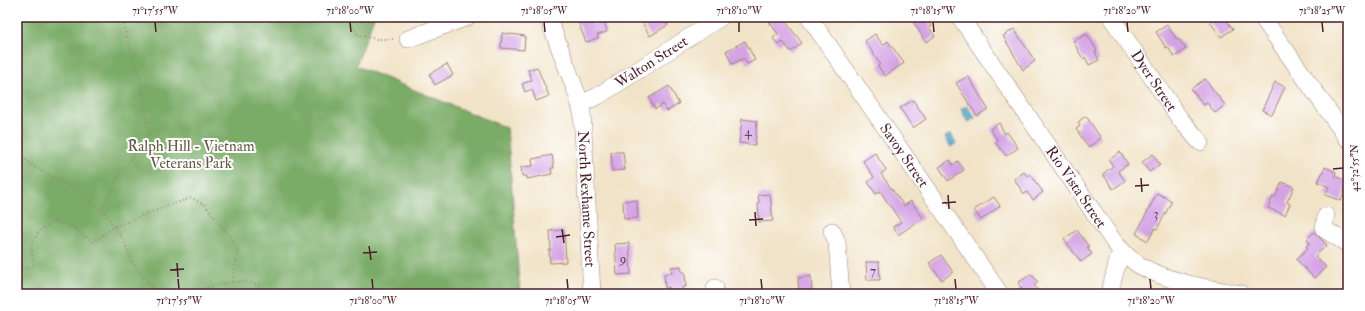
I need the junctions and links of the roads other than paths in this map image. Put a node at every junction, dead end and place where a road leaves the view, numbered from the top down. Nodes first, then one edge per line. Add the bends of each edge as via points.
1 (467, 17) edge
2 (548, 17) edge
3 (721, 17) edge
4 (809, 17) edge
5 (960, 17) edge
6 (1110, 17) edge
7 (1262, 17) edge
8 (408, 39) road end
9 (580, 104) junction
10 (1348, 139) edge
11 (1200, 142) dead end
12 (1326, 216) dead end
13 (832, 231) dead end
14 (1348, 244) edge
15 (1121, 250) junction
16 (592, 294) edge
17 (841, 294) edge
18 (1000, 294) edge
19 (1109, 294) edge
20 (1240, 294) edge

1 - 8 street
2 - 9 street, North Rexhame Street
3 - 9 street, Walton Street via 598,96
4 - 18 street, Savoy Street
5 - 15 street, Rio Vista Street
6 - 11 street, Dyer Street via 1180,119
7 - 10 street
9 - 16 street, North Rexhame Street
12 - 14 street via 1324,229
13 - 17 street via 836,242
15 - 19 street
15 - 20 street, Rio Vista Street via 1138,264 1158,274

